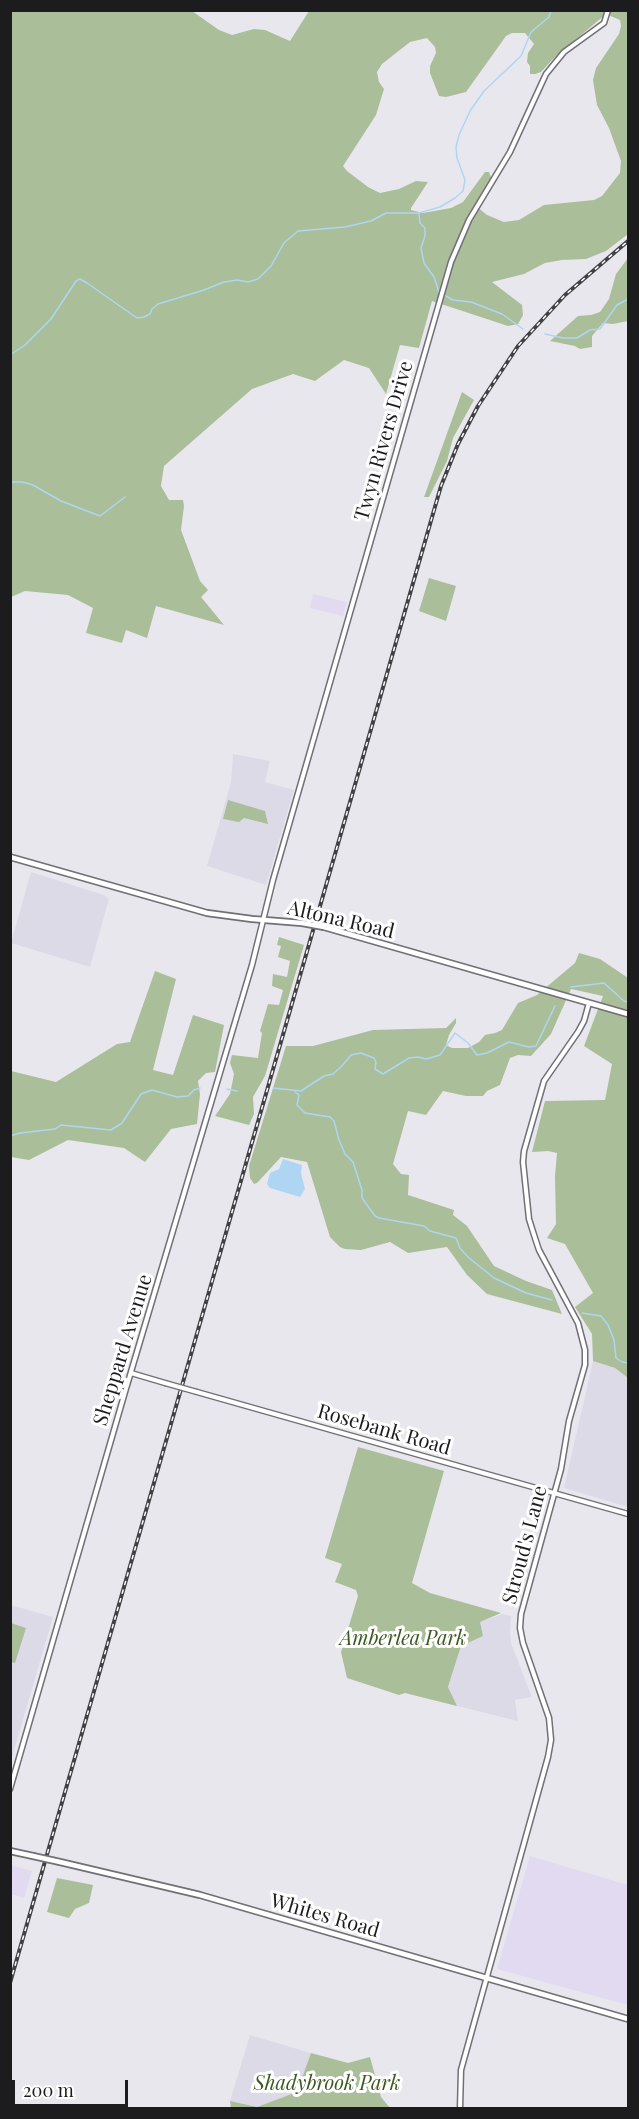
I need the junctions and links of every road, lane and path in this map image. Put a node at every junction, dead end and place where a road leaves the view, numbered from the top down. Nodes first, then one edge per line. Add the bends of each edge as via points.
1 (608, 10) edge
2 (10, 858) edge
3 (263, 919) junction
4 (589, 1003) junction
5 (628, 1014) edge
6 (131, 1373) junction
7 (555, 1493) junction
8 (628, 1514) edge
9 (10, 1789) edge
10 (10, 1851) edge
11 (486, 1978) junction
12 (628, 2019) edge
13 (460, 2109) edge

1 - 3 street, Twyn Rivers Drive via 604,23 550,67 451,262
2 - 3 main road, Altona Road via 207,913
3 - 4 main road, Altona Road, bridge via 324,927
3 - 6 street, Sheppard Avenue
4 - 5 main road, Altona Road
4 - 7 street, Stroud's Lane via 578,1032 544,1081 523,1162 535,1238 578,1323 585,1350 585,1365
6 - 7 street, Rosebank Road, bridge
6 - 9 street, Sheppard Avenue
7 - 8 street, Rosebank Road
7 - 11 street, Stroud's Lane via 520,1628 549,1718 551,1740
10 - 11 main road, Whites Road, bridge via 200,1895
11 - 12 main road, Whites Road
11 - 13 street, Stroud's Lane via 461,2070

